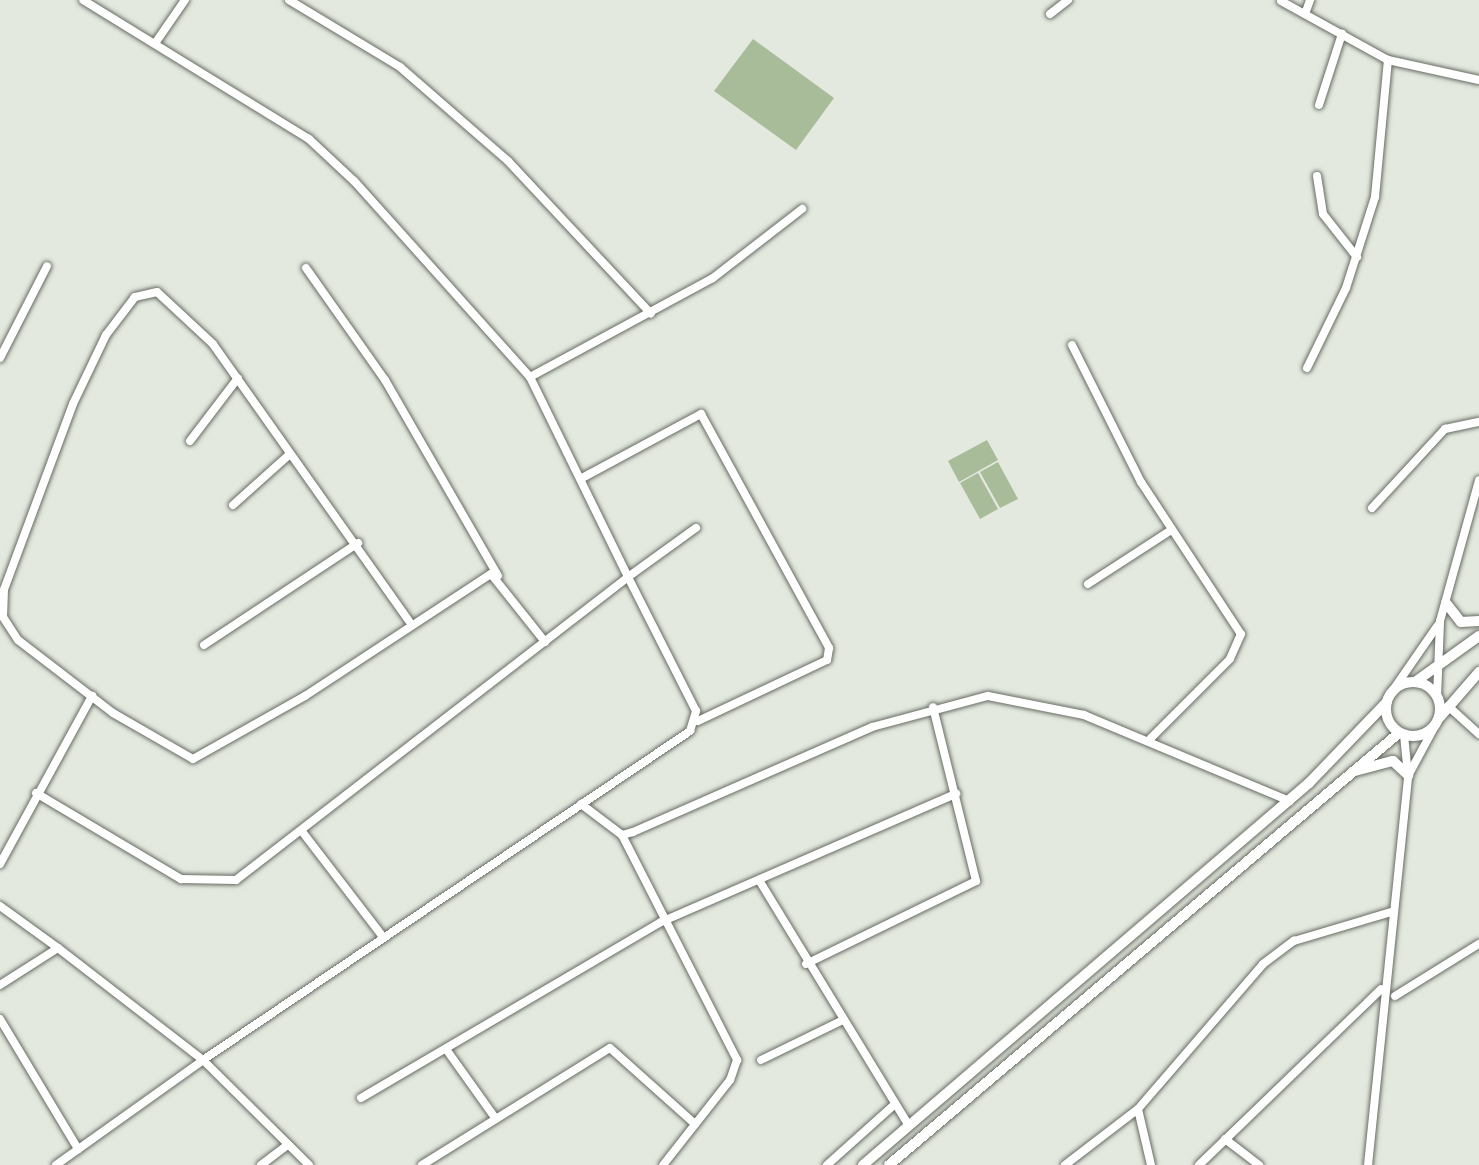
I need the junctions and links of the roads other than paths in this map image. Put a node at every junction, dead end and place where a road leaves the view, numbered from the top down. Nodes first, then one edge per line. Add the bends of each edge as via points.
1 (83, 0) edge
2 (185, 0) edge
3 (289, 0) edge
4 (1068, 0) edge
5 (1310, 0) edge
6 (1281, 1) edge
7 (1050, 14) dead end
8 (1305, 14) junction
9 (1342, 34) junction
10 (156, 42) junction
11 (1388, 60) junction
12 (1479, 80) edge
13 (1319, 105) dead end
14 (1317, 176) dead end
15 (802, 209) dead end
16 (1357, 257) junction
17 (47, 266) dead end
18 (306, 268) dead end
19 (651, 314) junction
20 (1072, 345) dead end
21 (0, 358) edge
22 (1307, 368) dead end
23 (530, 377) junction
24 (238, 378) junction
25 (1479, 422) edge
26 (190, 441) dead end
27 (290, 454) junction
28 (584, 477) junction
29 (1479, 480) edge
30 (233, 505) dead end
31 (1372, 508) dead end
32 (696, 528) dead end
33 (1171, 530) junction
34 (358, 543) junction
35 (498, 576) junction
36 (628, 577) junction
37 (1088, 584) dead end
38 (1446, 603) junction
39 (409, 621) junction
40 (1440, 621) junction
41 (1479, 621) edge
42 (1479, 636) edge
43 (545, 642) junction
44 (204, 645) dead end
45 (1435, 670) junction
46 (1479, 672) edge
47 (1415, 682) junction
48 (1393, 690) junction
49 (92, 696) junction
50 (1437, 697) junction
51 (1387, 702) junction
52 (1448, 706) junction
53 (933, 707) junction
54 (698, 721) junction
55 (1437, 722) junction
56 (1402, 734) junction
57 (1479, 734) edge
58 (1151, 738) junction
59 (1349, 773) junction
60 (1408, 775) junction
61 (36, 793) junction
62 (956, 794) junction
63 (1290, 801) junction
64 (581, 804) junction
65 (304, 834) junction
66 (622, 835) junction
67 (0, 864) edge
68 (759, 880) junction
69 (0, 906) edge
70 (1391, 912) junction
71 (661, 922) junction
72 (383, 937) junction
73 (1479, 944) edge
74 (58, 948) junction
75 (806, 964) junction
76 (0, 985) edge
77 (1381, 989) junction
78 (1395, 996) dead end
79 (0, 1019) edge
80 (841, 1021) junction
81 (446, 1049) junction
82 (203, 1060) junction
83 (761, 1060) dead end
84 (361, 1098) dead end
85 (895, 1104) junction
86 (1138, 1109) junction
87 (496, 1119) junction
88 (695, 1124) junction
89 (909, 1126) junction
90 (1225, 1139) junction
91 (288, 1145) junction
92 (78, 1149) junction
93 (56, 1165) edge
94 (261, 1165) edge
95 (309, 1165) edge
96 (422, 1165) edge
97 (663, 1165) edge
98 (827, 1165) edge
99 (863, 1165) edge
100 (889, 1165) edge
101 (1065, 1165) edge
102 (1151, 1165) edge
103 (1199, 1165) edge
104 (1259, 1165) edge
105 (1368, 1165) edge

1 - 10 street
2 - 10 street
3 - 19 street via 375,49 508,161
4 - 7 street
5 - 8 street
6 - 8 street
8 - 9 street
9 - 11 street
9 - 13 street
10 - 23 street via 309,139
11 - 12 street
11 - 16 street via 1385,145
14 - 16 street via 1323,214
15 - 19 street via 725,270
16 - 22 street
17 - 21 street
18 - 35 street via 385,380
19 - 23 street
20 - 33 street
23 - 28 street
24 - 26 street
24 - 27 street
24 - 49 street via 179,308 150,291 135,297 106,335 73,404 1,605 18,640
25 - 31 street via 1445,429
27 - 30 street
27 - 34 street
28 - 36 street
28 - 54 street via 701,414 829,648 827,660
29 - 38 street
32 - 36 street
33 - 37 street
33 - 58 street via 1242,644
34 - 39 street
34 - 44 street
35 - 39 street via 491,574
35 - 43 street
36 - 43 street
36 - 54 street
38 - 40 street
38 - 41 main road via 1461,622
39 - 49 street via 305,696 201,757 178,755
40 - 45 street
40 - 48 street
42 - 45 main road
43 - 65 street
45 - 47 main road
45 - 50 street
46 - 52 main road
47 - 48 main road
47 - 50 main road
48 - 51 main road
49 - 61 street
50 - 55 main road
51 - 56 main road via 1386,717
51 - 63 main road
52 - 55 main road
52 - 57 street
53 - 58 street via 1012,698
53 - 62 street
53 - 66 street
54 - 64 street
55 - 56 main road
55 - 60 street
56 - 59 main road
56 - 60 street
58 - 63 street
59 - 60 main road via 1386,761
59 - 100 main road
60 - 70 street
61 - 65 street via 181,879 204,884 236,880
61 - 67 street
62 - 68 street
62 - 75 street via 976,881
63 - 89 main road
64 - 66 street
64 - 72 street
65 - 72 street
66 - 71 street
68 - 71 street
68 - 75 street
69 - 74 street
70 - 77 street
70 - 86 street via 1276,952
71 - 81 street
71 - 88 street via 737,1060
72 - 82 street
73 - 78 street
74 - 76 street
74 - 82 street
75 - 80 street
77 - 90 street
77 - 105 street
79 - 92 street
80 - 83 street
80 - 85 street
81 - 84 street
81 - 87 street
82 - 91 street
82 - 92 street
85 - 89 street
85 - 98 street
86 - 101 street
86 - 102 street
87 - 88 street via 610,1048
87 - 96 street
88 - 97 street
89 - 99 main road
90 - 103 street
90 - 104 street
91 - 94 street
91 - 95 street
92 - 93 street

